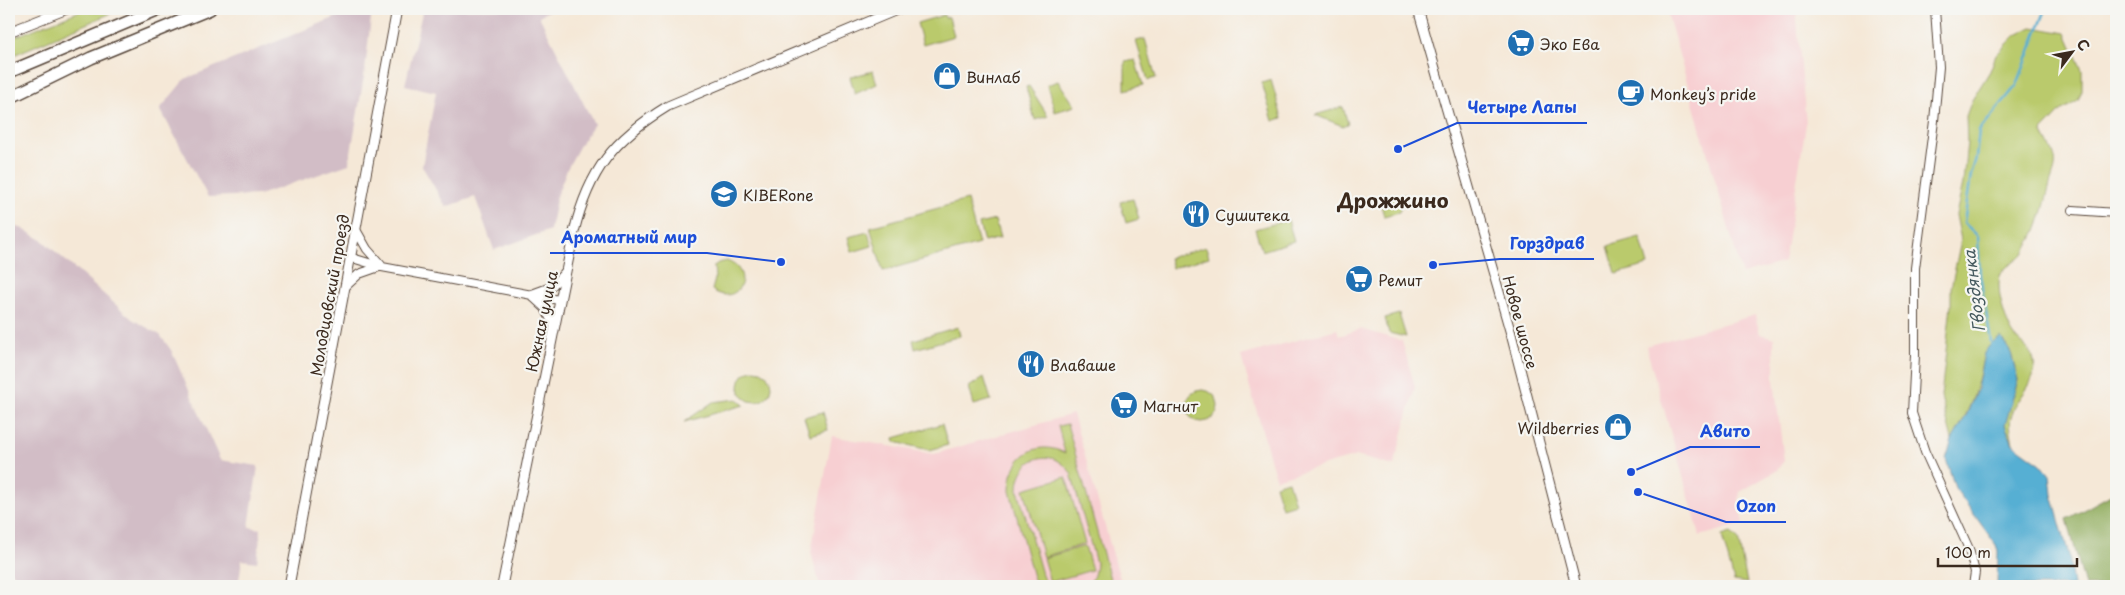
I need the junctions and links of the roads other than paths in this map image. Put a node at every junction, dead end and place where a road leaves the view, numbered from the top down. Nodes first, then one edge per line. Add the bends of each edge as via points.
1 (67, 9) edge
2 (159, 9) edge
3 (210, 9) edge
4 (397, 9) edge
5 (899, 9) edge
6 (1418, 9) edge
7 (1934, 9) edge
8 (9, 32) edge
9 (9, 72) edge
10 (9, 98) edge
11 (2073, 210) dead end
12 (2116, 213) edge
13 (355, 228) junction
14 (349, 258) junction
15 (382, 267) junction
16 (566, 270) junction
17 (344, 289) junction
18 (530, 295) junction
19 (559, 300) junction
20 (554, 326) junction
21 (288, 586) edge
22 (502, 586) edge
23 (1576, 586) edge
24 (1973, 586) edge

1 - 8 street
2 - 9 main road
3 - 10 main road via 91,58
4 - 13 street, Молодцовский проезд
5 - 16 street, Южная улица via 668,106 641,123 602,162 584,195
6 - 23 street, Новое шоссе via 1511,334
7 - 24 street via 1939,67 1915,268 1912,413 1925,452 1969,549 1976,572
11 - 12 street
13 - 14 street, Молодцовский проезд
13 - 15 street
14 - 15 street
14 - 17 street, Молодцовский проезд
15 - 17 street via 359,274
15 - 18 street
16 - 18 street via 551,287
16 - 19 street, Южная улица
17 - 21 street, Молодцовский проезд
18 - 19 street
18 - 20 street via 545,308
19 - 20 street, Южная улица
20 - 22 street, Южная улица

